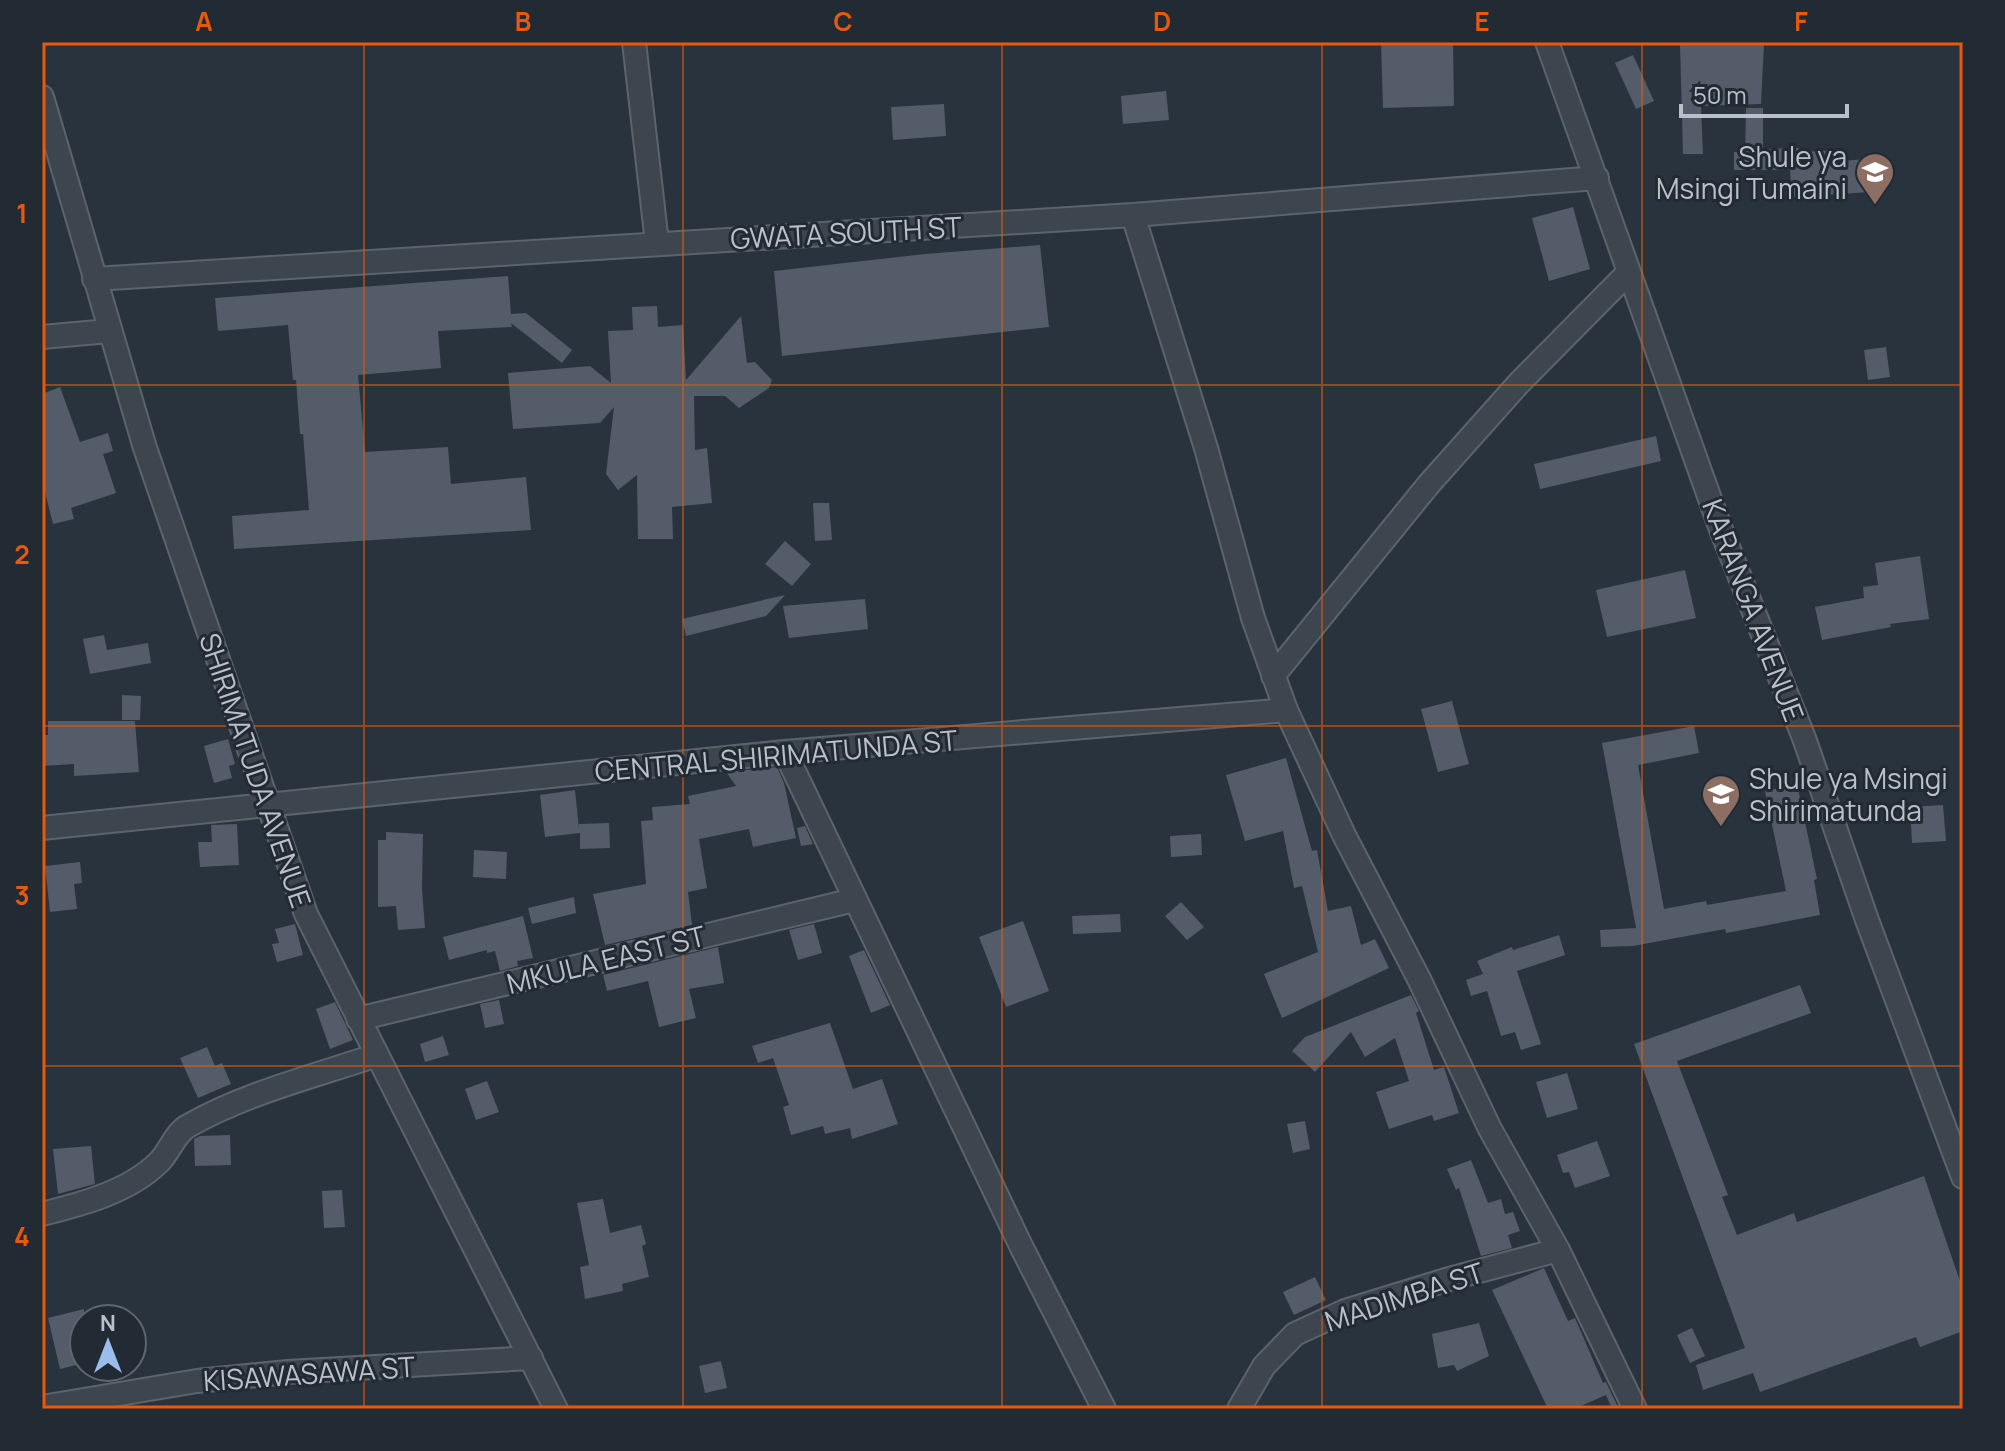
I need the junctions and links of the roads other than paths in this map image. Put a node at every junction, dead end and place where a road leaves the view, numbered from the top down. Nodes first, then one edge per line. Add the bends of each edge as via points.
1 (634, 42) edge
2 (1547, 42) edge
3 (42, 97) edge
4 (1597, 178) junction
5 (1133, 215) junction
6 (657, 243) junction
7 (1628, 273) junction
8 (94, 279) junction
9 (109, 331) junction
10 (42, 337) edge
11 (1273, 676) junction
12 (1286, 710) junction
13 (785, 752) junction
14 (267, 806) junction
15 (42, 828) edge
16 (854, 900) junction
17 (358, 1019) junction
18 (377, 1055) junction
19 (1963, 1177) edge
20 (42, 1214) edge
21 (1558, 1250) junction
22 (531, 1358) junction
23 (42, 1407) edge
24 (556, 1409) edge
25 (1104, 1409) edge
26 (1239, 1409) edge
27 (1635, 1409) edge

1 - 6 street
2 - 4 street, KARANGA AVENUE
3 - 8 street, SHIRIMATUDA AVENUE
4 - 5 street, GWATA SOUTH ST
4 - 7 street, KARANGA AVENUE
5 - 6 street, GWATA SOUTH ST
5 - 11 street
6 - 8 street, GWATA SOUTH ST
7 - 11 street via 1439,473
7 - 19 street, KARANGA AVENUE
8 - 9 street, SHIRIMATUDA AVENUE
9 - 10 street
9 - 14 street, SHIRIMATUDA AVENUE
11 - 12 street
12 - 13 street, CENTRAL SHIRIMATUNDA ST
12 - 21 street via 1490,1129
13 - 14 street, CENTRAL SHIRIMATUNDA ST
13 - 16 street
14 - 15 street, CENTRAL SHIRIMATUNDA ST
14 - 17 street, SHIRIMATUDA AVENUE via 306,914
16 - 17 street, MKULA EAST ST
16 - 25 street
17 - 18 street, SHIRIMATUDA AVENUE
18 - 20 street via 202,1118 183,1129 144,1177
18 - 22 street, SHIRIMATUDA AVENUE
21 - 26 street, MADIMBA ST via 1345,1311 1295,1334 1264,1366
21 - 27 street
22 - 23 street, KISAWASAWA ST via 197,1381
22 - 24 street, SHIRIMATUDA AVENUE

